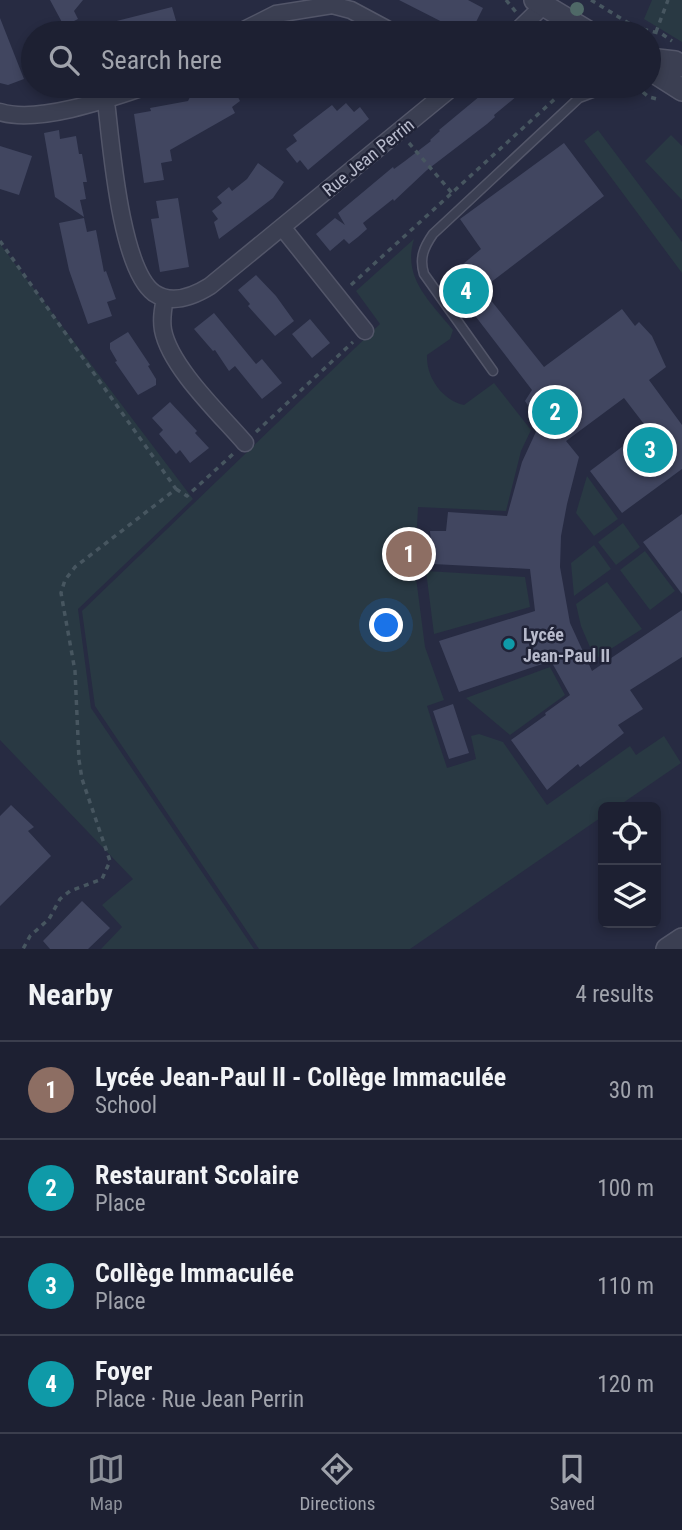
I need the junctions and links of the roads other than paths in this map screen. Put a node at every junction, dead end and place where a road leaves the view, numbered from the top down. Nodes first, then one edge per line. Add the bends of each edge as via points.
1 (540, 3) edge
2 (262, 21) edge
3 (372, 21) edge
4 (529, 21) edge
5 (570, 21) edge
6 (661, 60) edge
7 (682, 66) edge
8 (661, 77) edge
9 (682, 90) edge
10 (114, 98) edge
11 (439, 98) edge
12 (579, 98) edge
13 (106, 101) junction
14 (0, 112) edge
15 (282, 227) junction
16 (165, 298) junction
17 (365, 331) road end
18 (493, 371) dead end
19 (245, 443) road end
20 (682, 939) edge
21 (667, 949) edge

1 - 4 street via 539,12
1 - 5 street
2 - 3 street via 276,14 332,5
6 - 7 street
8 - 9 street
10 - 13 street
11 - 15 street, Rue Jean Perrin
12 - 18 lane via 433,234 424,248 424,274
13 - 14 street via 34,115
13 - 16 street via 115,183 135,266 142,281
15 - 16 street, Rue Jean Perrin via 197,294
15 - 17 street
16 - 19 street via 161,317 168,346 190,381
20 - 21 street

